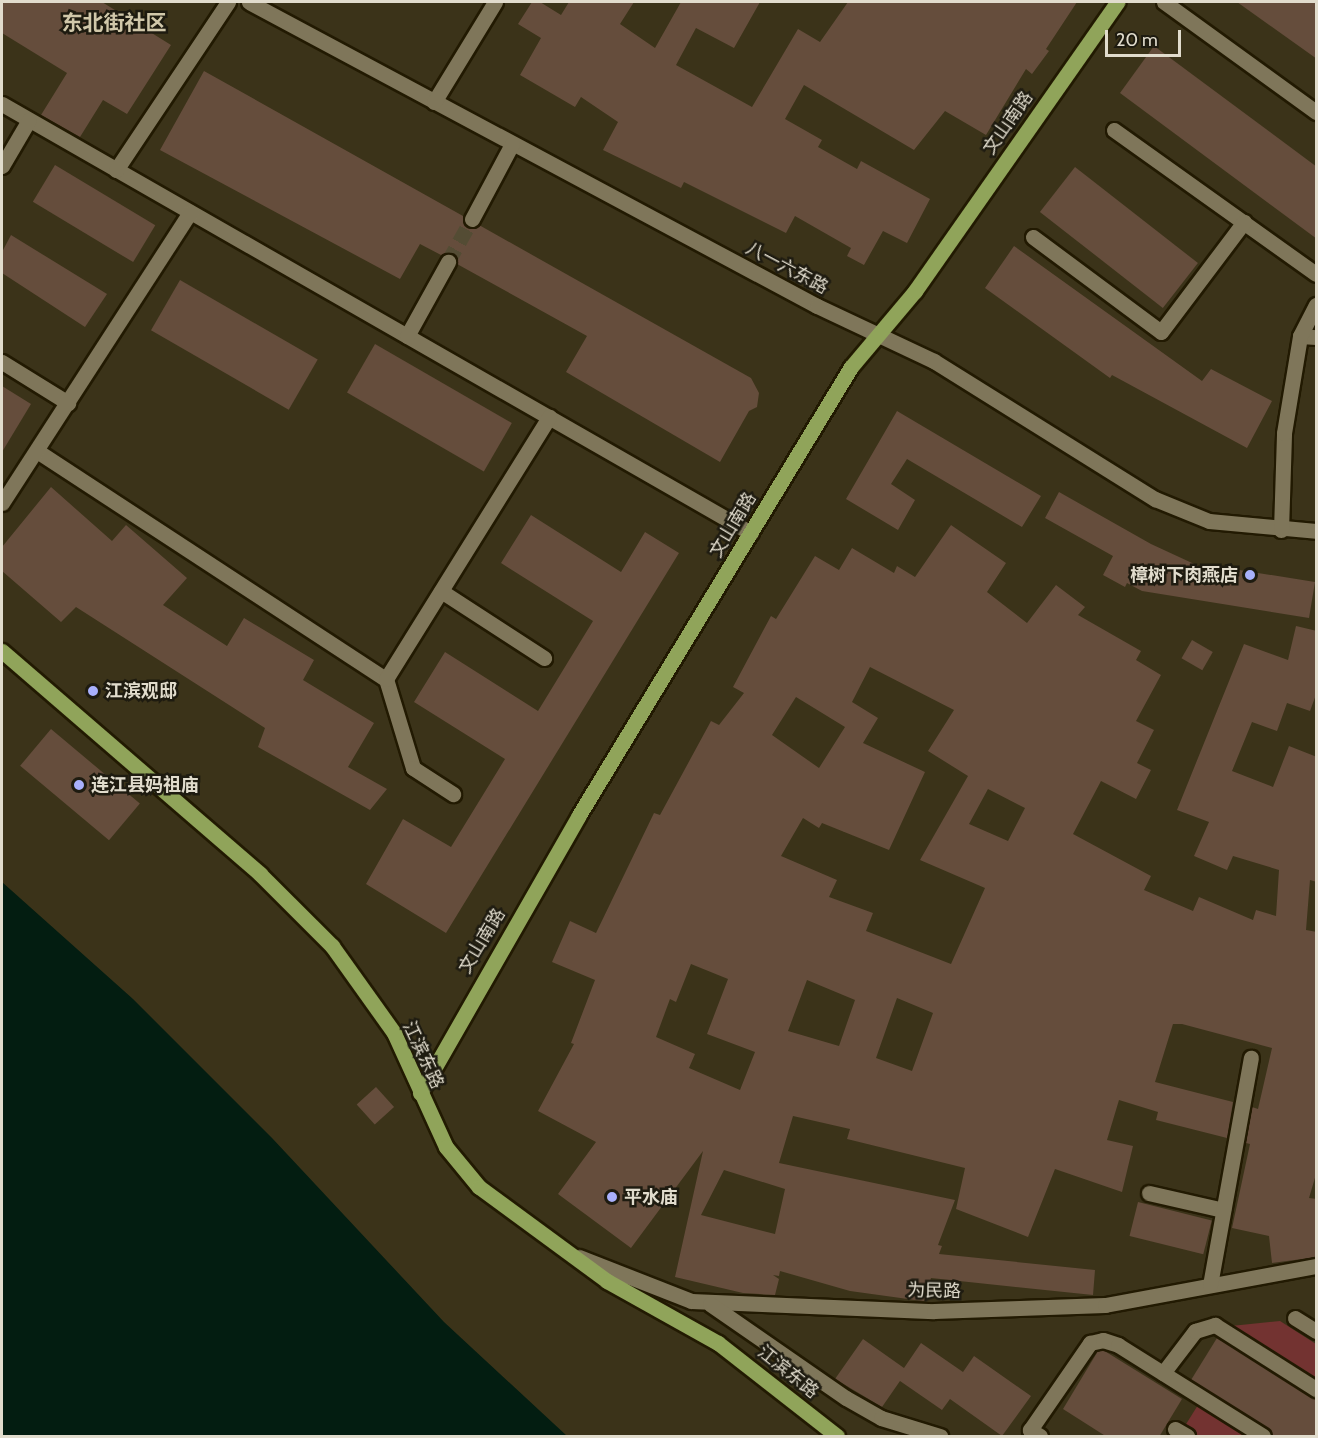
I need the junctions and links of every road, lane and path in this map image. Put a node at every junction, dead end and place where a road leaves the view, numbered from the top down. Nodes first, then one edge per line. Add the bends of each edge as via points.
1 (228, 2) edge
2 (249, 2) edge
3 (495, 2) edge
4 (1117, 2) edge
5 (1164, 2) edge
6 (434, 102) junction
7 (2, 104) edge
8 (1317, 112) edge
9 (29, 120) junction
10 (1114, 130) dead end
11 (512, 144) junction
12 (2, 166) edge
13 (116, 170) junction
14 (190, 212) junction
15 (471, 219) tunnel mouth
16 (1244, 222) junction
17 (1033, 237) dead end
18 (448, 262) tunnel mouth
19 (1317, 274) edge
20 (1317, 305) edge
21 (407, 336) junction
22 (877, 336) junction
23 (1300, 336) junction
24 (1317, 337) edge
25 (2, 362) edge
26 (68, 403) junction
27 (549, 417) junction
28 (37, 451) junction
29 (2, 503) edge
30 (1281, 530) junction
31 (1317, 531) edge
32 (751, 533) junction
33 (441, 591) junction
34 (2, 651) edge
35 (544, 658) dead end
36 (386, 679) junction
37 (453, 794) dead end
38 (1251, 1058) dead end
39 (420, 1093) junction
40 (1149, 1193) dead end
41 (1223, 1210) junction
42 (557, 1247) junction
43 (1317, 1266) edge
44 (1210, 1285) junction
45 (708, 1303) junction
46 (1295, 1318) dead end
47 (1317, 1331) edge
48 (1163, 1373) junction
49 (1317, 1389) edge
50 (837, 1437) edge
51 (940, 1437) edge
52 (1040, 1437) edge
53 (1263, 1437) edge

1 - 13 street
2 - 6 street, 八一六东路
3 - 6 street
4 - 22 main road, 文山南路 via 915,291
5 - 8 street
6 - 11 street, 八一六东路
7 - 9 street
9 - 12 street
9 - 13 street
10 - 16 street
11 - 15 street
11 - 22 street, 八一六东路
13 - 14 street
14 - 21 street
14 - 26 street
16 - 17 street via 1161,332
16 - 19 street
18 - 21 street
20 - 23 street
21 - 27 street
22 - 30 street, 八一六东路 via 934,361 1155,499 1209,521
22 - 32 main road, 文山南路 via 851,367
23 - 24 street
23 - 30 street via 1284,433
25 - 26 street
26 - 28 street
27 - 32 street
27 - 33 street
28 - 29 street
28 - 36 street
30 - 31 street, 八一六东路
32 - 39 main road, 文山南路 via 579,815
33 - 35 street
33 - 36 street
34 - 39 main road, 江滨东路 via 205,825 314,926 369,993 394,1034
36 - 37 street via 413,768
38 - 41 street
39 - 42 main road, 江滨东路 via 446,1147 467,1174 494,1200
40 - 41 street
41 - 44 street
42 - 45 street, 为民路 via 669,1294
42 - 50 main road, 江滨东路 via 606,1281 718,1343
43 - 44 street, 为民路
44 - 45 street, 为民路 via 1105,1305 1007,1311
45 - 51 street via 846,1398 881,1418
46 - 47 street
48 - 49 street via 1195,1331 1215,1325
48 - 52 street via 1118,1345 1103,1340 1090,1343 1030,1430
48 - 53 street

